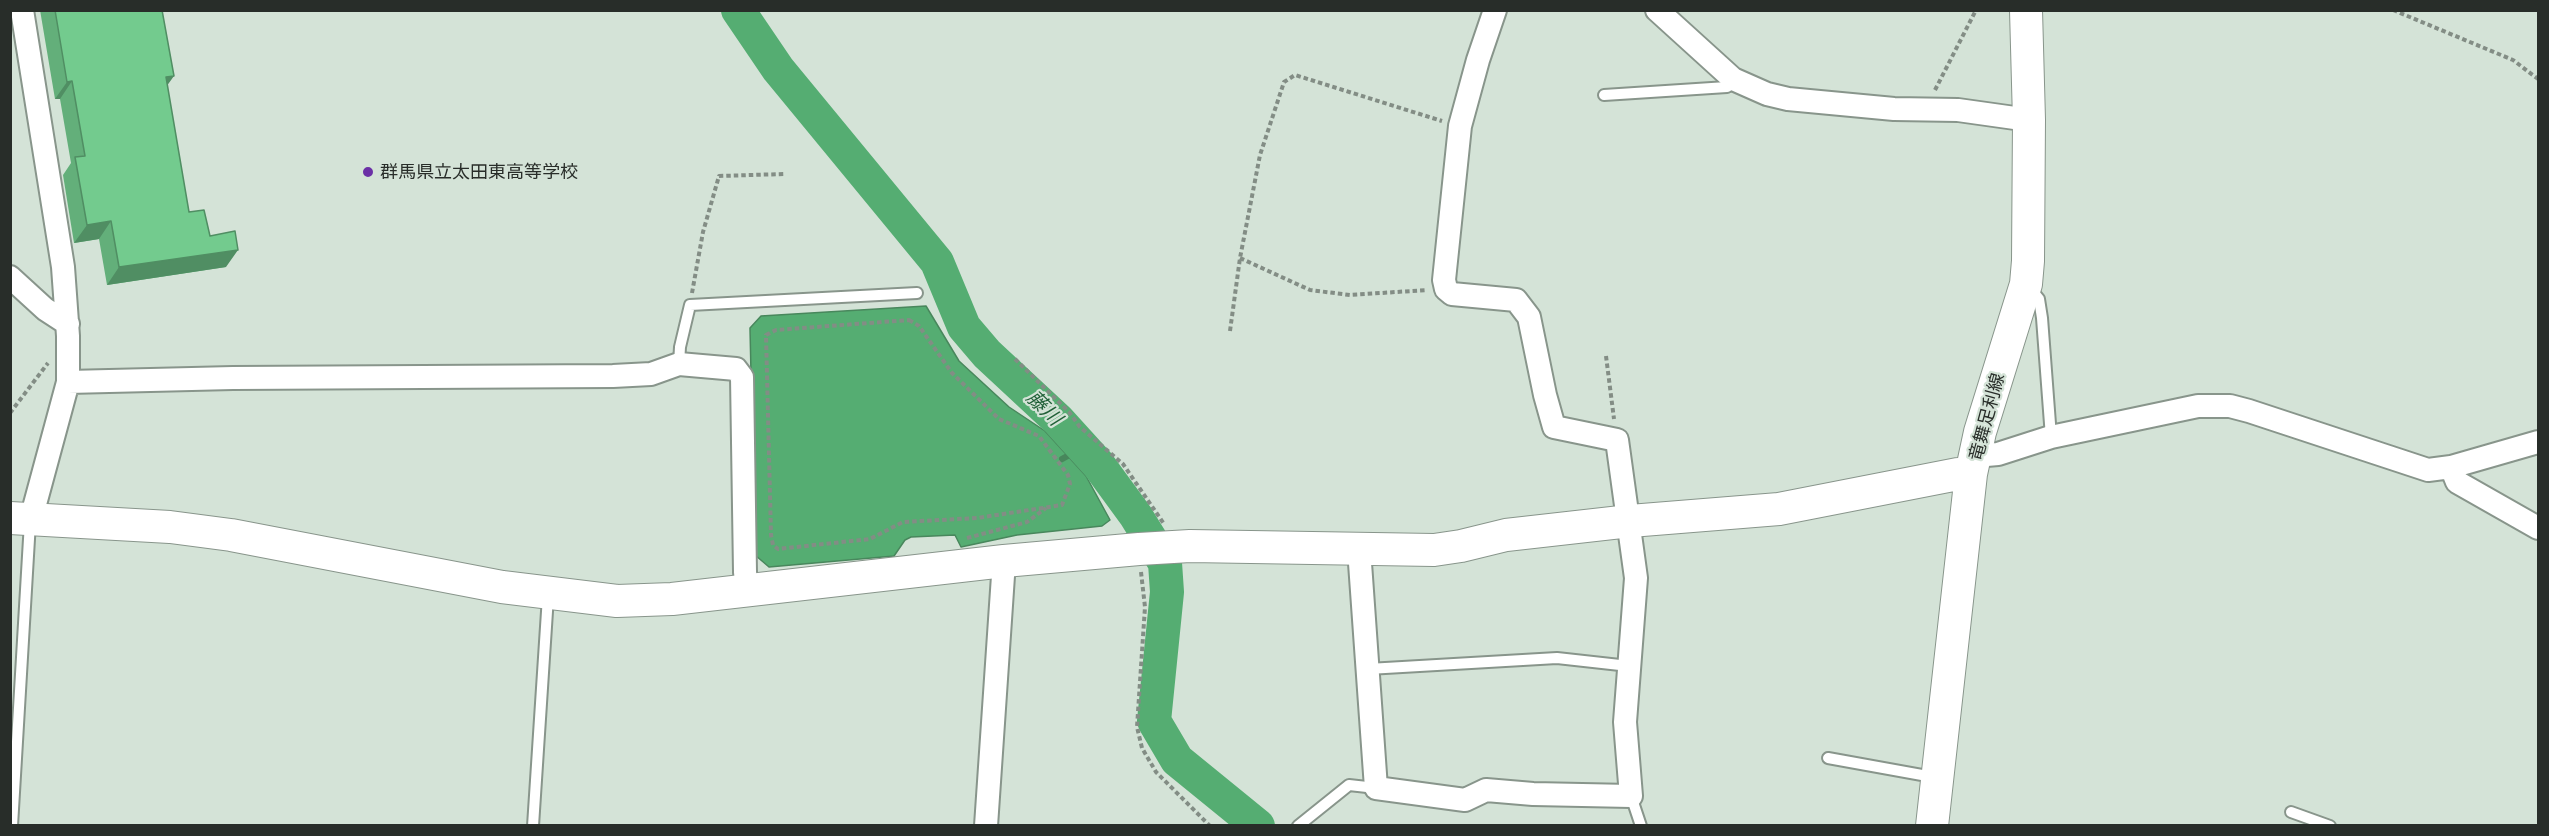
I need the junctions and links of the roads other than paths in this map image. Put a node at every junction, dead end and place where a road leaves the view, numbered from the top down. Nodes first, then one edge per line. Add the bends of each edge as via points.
1 (22, 10) edge
2 (1495, 10) edge
3 (1658, 10) edge
4 (2026, 10) edge
5 (1737, 80) junction
6 (1604, 95) dead end
7 (2029, 120) junction
8 (10, 277) edge
9 (2026, 284) junction
10 (917, 293) dead end
11 (68, 330) junction
12 (679, 364) junction
13 (68, 382) junction
14 (2051, 436) junction
15 (2538, 442) edge
16 (1973, 465) junction
17 (2451, 467) junction
18 (21, 518) edge
19 (1630, 521) junction
20 (2538, 528) edge
21 (1359, 549) junction
22 (1004, 561) junction
23 (747, 590) junction
24 (548, 593) junction
25 (1629, 666) junction
26 (1368, 669) junction
27 (15, 711) edge
28 (1828, 758) dead end
29 (1937, 778) junction
30 (1376, 788) junction
31 (1631, 796) junction
32 (2291, 812) dead end
33 (12, 825) edge
34 (533, 825) edge
35 (986, 825) edge
36 (1298, 825) edge
37 (1641, 825) edge
38 (1932, 825) edge
39 (2330, 825) edge

1 - 11 street via 63,267
2 - 19 street via 1460,126 1446,289 1452,294 1516,300 1529,317 1554,427 1617,440
3 - 5 street
4 - 7 street, 竜舞足利線
5 - 6 lane via 1727,87
5 - 7 street via 1788,99
7 - 9 street, 竜舞足利線
8 - 11 street
9 - 14 lane via 2039,299
9 - 16 street, 竜舞足利線
10 - 12 lane via 690,305
11 - 13 street
12 - 13 street via 651,374 613,376
12 - 23 street via 736,369 742,377
13 - 18 street
14 - 16 street
14 - 17 street via 2198,406 2230,406 2419,468
15 - 17 street
16 - 19 street via 1958,474 1779,509
16 - 29 street, 竜舞足利線
17 - 20 street via 2457,482
18 - 24 street via 170,526 231,534
18 - 27 lane
19 - 21 street via 1506,535 1434,550
19 - 25 street via 1636,578
21 - 22 street via 1177,547
21 - 26 street
22 - 23 street
22 - 35 street
23 - 24 street via 617,601
24 - 34 lane
25 - 26 lane via 1557,658
25 - 31 street via 1625,722
26 - 30 street
27 - 33 lane
28 - 29 lane
29 - 38 street, 竜舞足利線
30 - 31 street via 1465,800 1486,790
30 - 36 lane via 1349,785
31 - 37 lane
32 - 39 lane

